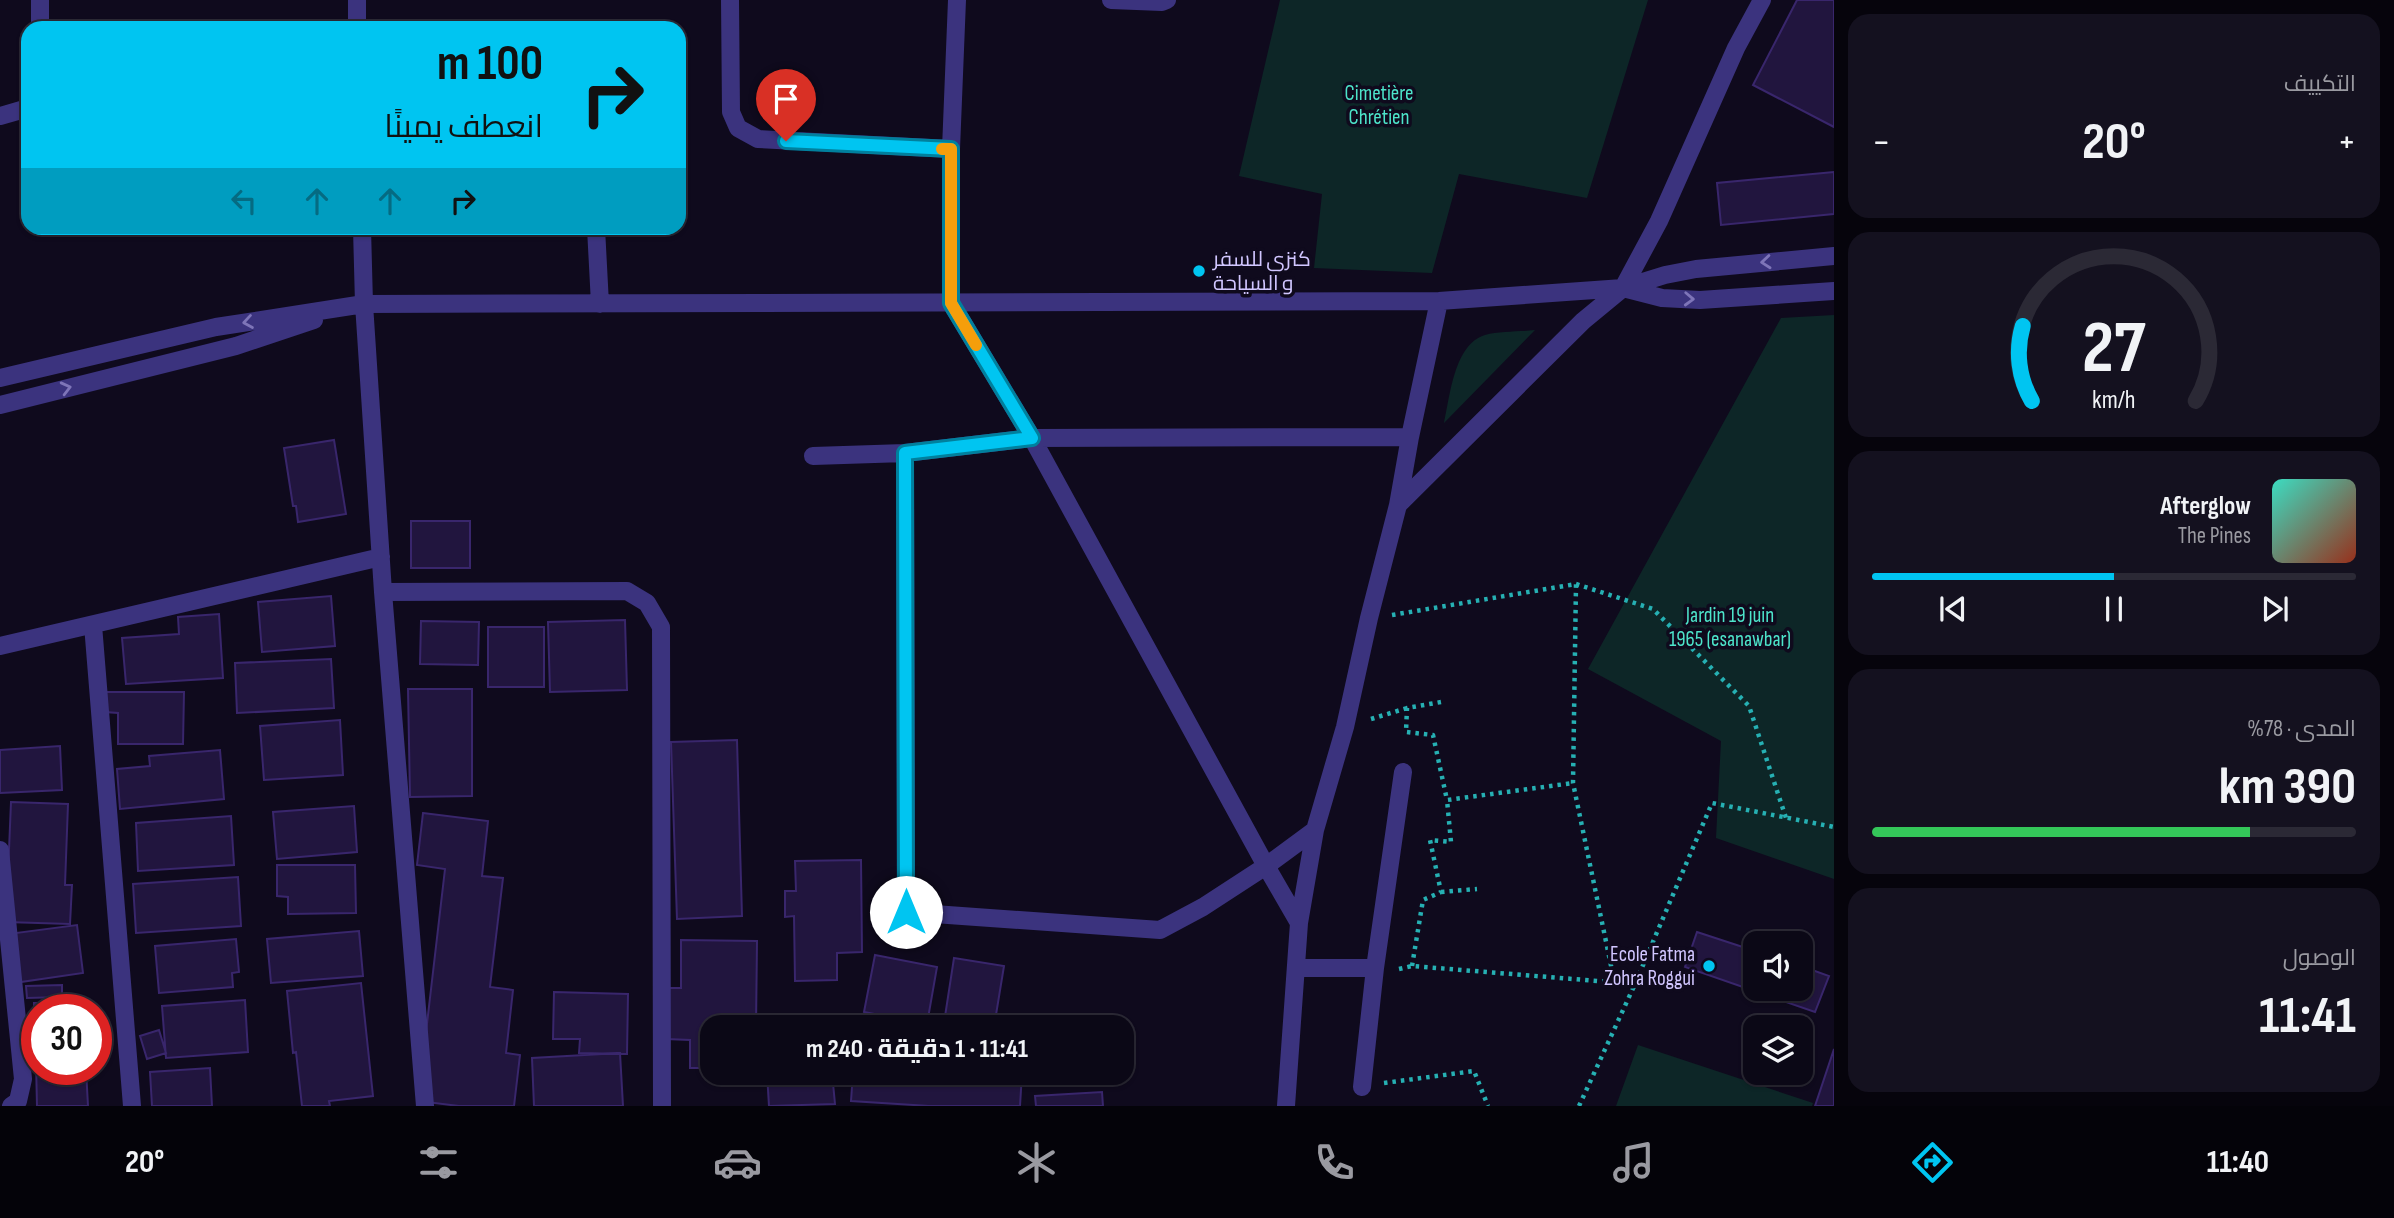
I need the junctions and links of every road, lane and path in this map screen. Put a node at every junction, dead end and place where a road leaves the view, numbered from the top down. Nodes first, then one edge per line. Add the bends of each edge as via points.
1 (40, 0) edge
2 (357, 0) edge
3 (730, 0) edge
4 (957, 0) edge
5 (1111, 0) edge
6 (1167, 0) edge
7 (1762, 0) edge
8 (40, 21) edge
9 (357, 21) edge
10 (21, 110) edge
11 (0, 116) edge
12 (951, 149) junction
13 (362, 235) edge
14 (596, 235) edge
15 (1834, 256) edge
16 (1622, 288) junction
17 (1834, 291) edge
18 (1439, 301) junction
19 (951, 303) junction
20 (364, 304) junction
21 (600, 304) junction
22 (0, 378) edge
23 (0, 405) edge
24 (1409, 437) junction
25 (1032, 438) junction
26 (905, 453) junction
27 (813, 456) dead end
28 (1398, 505) junction
29 (381, 557) junction
30 (1576, 584) junction
31 (383, 592) junction
32 (1368, 618) junction
33 (93, 625) junction
34 (0, 646) edge
35 (1441, 702) dead end
36 (1407, 708) junction
37 (1345, 727) junction
38 (1403, 772) dead end
39 (1573, 783) junction
40 (1447, 800) junction
41 (1786, 818) junction
42 (1834, 827) edge
43 (1315, 830) junction
44 (0, 850) edge
45 (1266, 866) junction
46 (1477, 889) dead end
47 (1441, 892) junction
48 (1299, 923) junction
49 (1412, 967) junction
50 (1297, 968) junction
51 (1376, 968) junction
52 (1614, 981) junction
53 (1635, 984) junction
54 (1384, 1083) dead end
55 (1362, 1087) dead end
56 (11, 1106) edge
57 (132, 1106) edge
58 (425, 1106) edge
59 (662, 1106) edge
60 (1286, 1106) edge
61 (1488, 1106) edge
62 (1578, 1106) edge

1 - 8 street
2 - 9 street
3 - 12 street via 731,112 738,128 758,139
4 - 12 street
5 - 6 street
7 - 16 street via 1659,221
10 - 11 street
12 - 19 street
13 - 20 street
14 - 21 street
15 -> 16 street via 1696,269
16 -> 17 street via 1662,298 1700,300
16 - 18 street
16 - 28 street
18 - 19 street
18 - 24 street
19 - 21 street
19 - 25 street
20 - 21 street
20 -> 22 street via 216,327
23 -> 20 street via 236,346
20 - 29 street
24 - 25 street
24 - 28 street
25 - 26 street
25 - 45 street
26 - 27 street
26 - 45 street via 906,912 1160,930
28 - 32 street
29 - 31 street
29 - 33 street
30 - 32 path
30 - 39 path
30 - 41 path via 1653,610 1749,706
31 - 58 street
31 - 59 street via 627,590 647,603 661,627
32 - 37 street
33 - 34 street
33 - 57 street
35 - 36 path
36 - 37 path
36 - 40 path via 1406,732 1433,735
37 - 43 street
38 - 51 street
39 - 40 path
39 - 52 path
40 - 47 path via 1451,842 1430,840
41 - 42 path
41 - 53 path via 1712,803
43 - 45 street
43 - 48 street
44 - 56 street via 23,1079 18,1101
45 - 48 street
46 - 47 path
47 - 49 path via 1423,900
48 - 50 street
49 - 51 path
49 - 52 path
50 - 51 street
50 - 60 street
51 - 55 street
52 - 53 path
53 - 62 path
54 - 61 path via 1474,1071

